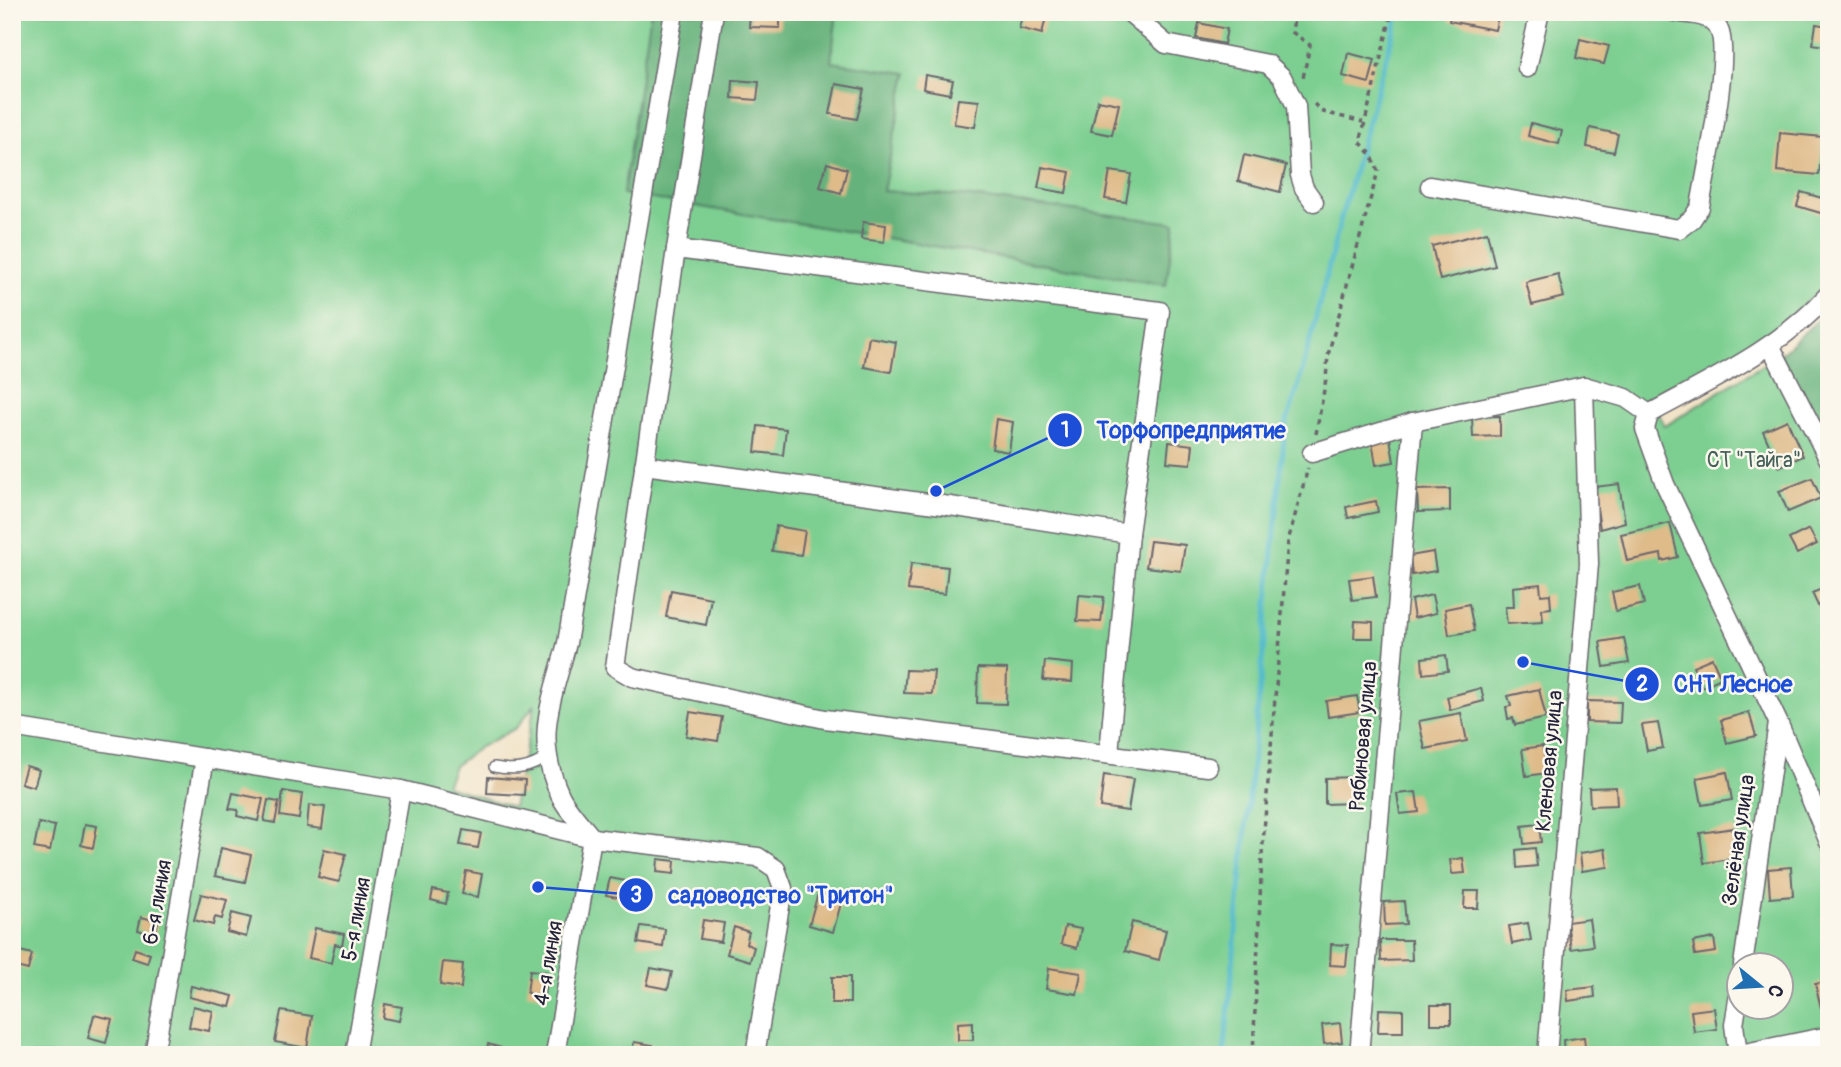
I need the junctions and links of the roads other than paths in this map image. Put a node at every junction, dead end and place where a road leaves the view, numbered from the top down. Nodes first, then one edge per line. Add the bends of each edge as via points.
1 (674, 12) edge
2 (714, 12) edge
3 (1129, 12) edge
4 (1540, 12) edge
5 (1674, 12) edge
6 (1527, 68) dead end
7 (1430, 186) dead end
8 (1314, 202) dead end
9 (676, 249) junction
10 (1829, 294) edge
11 (1770, 345) junction
12 (1584, 386) junction
13 (1649, 414) junction
14 (1413, 422) junction
15 (1312, 453) road end
16 (1829, 460) edge
17 (644, 465) junction
18 (1129, 534) junction
19 (1778, 722) junction
20 (13, 730) edge
21 (1110, 753) junction
22 (547, 757) junction
23 (205, 758) junction
24 (1208, 766) dead end
25 (494, 767) dead end
26 (401, 790) junction
27 (593, 838) junction
28 (1829, 842) edge
29 (1745, 951) edge
30 (1735, 1021) edge
31 (1829, 1036) edge
32 (1736, 1054) edge
33 (154, 1055) edge
34 (355, 1055) edge
35 (555, 1055) edge
36 (755, 1055) edge
37 (1359, 1055) edge
38 (1547, 1055) edge

1 - 22 street via 567,643 545,720
2 - 9 street
3 - 8 street via 1166,44 1268,64 1282,78 1296,106 1300,175
4 - 6 street
5 - 7 street via 1708,17 1720,31 1723,68 1700,206 1679,229
9 - 17 street
9 - 18 street via 1160,311
10 - 11 street
11 - 13 street
11 - 16 street
12 - 13 street via 1626,398
12 - 14 street
12 - 38 street, Кленовая улица via 1589,564
13 - 19 street via 1645,429 1665,484
14 - 15 street
14 - 37 street, Рябиновая улица
17 - 18 street
17 - 21 street via 615,667 632,677 825,719
18 - 21 street
19 - 28 street
19 - 29 street, Зелёная улица
20 - 23 street
21 - 24 street
22 - 25 lane via 522,768
22 - 27 street via 560,797
23 - 26 street
23 - 33 street, 6-я линия
26 - 27 street
26 - 34 street, 5-я линия
27 - 35 street, 4-я линия
27 - 36 street via 758,857 776,869 783,888
30 - 32 street
31 - 32 street

